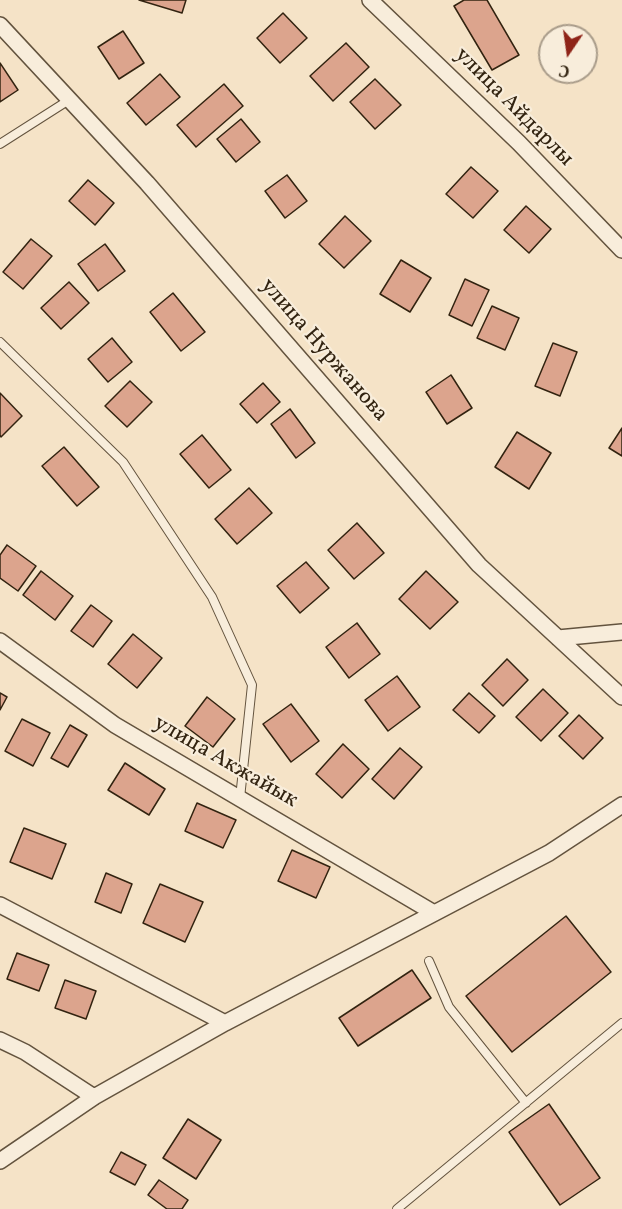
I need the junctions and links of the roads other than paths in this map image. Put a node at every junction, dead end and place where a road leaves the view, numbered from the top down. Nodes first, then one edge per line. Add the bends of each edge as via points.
1 (370, 0) edge
2 (0, 25) edge
3 (69, 100) junction
4 (0, 144) edge
5 (622, 250) edge
6 (0, 342) edge
7 (622, 632) edge
8 (558, 638) junction
9 (0, 641) edge
10 (622, 697) edge
11 (240, 798) junction
12 (622, 805) edge
13 (0, 905) edge
14 (434, 913) junction
15 (429, 961) dead end
16 (225, 1023) junction
17 (622, 1023) edge
18 (0, 1040) edge
19 (94, 1097) junction
20 (525, 1103) junction
21 (0, 1161) edge
22 (397, 1209) edge

1 - 5 street, улица Айдарлы via 519,143
2 - 3 street, улица Нуржанова
3 - 4 lane
3 - 8 street, улица Нуржанова via 147,183 480,565
6 - 11 lane via 123,462 212,597 252,685
7 - 8 street
8 - 10 street, улица Нуржанова
9 - 11 street, улица Акжайык via 115,725
11 - 14 street, улица Акжайык
12 - 14 street via 549,853
13 - 16 street
14 - 16 street
15 - 20 lane via 449,1007
16 - 19 street
17 - 20 lane
18 - 19 street
19 - 21 street
20 - 22 lane

